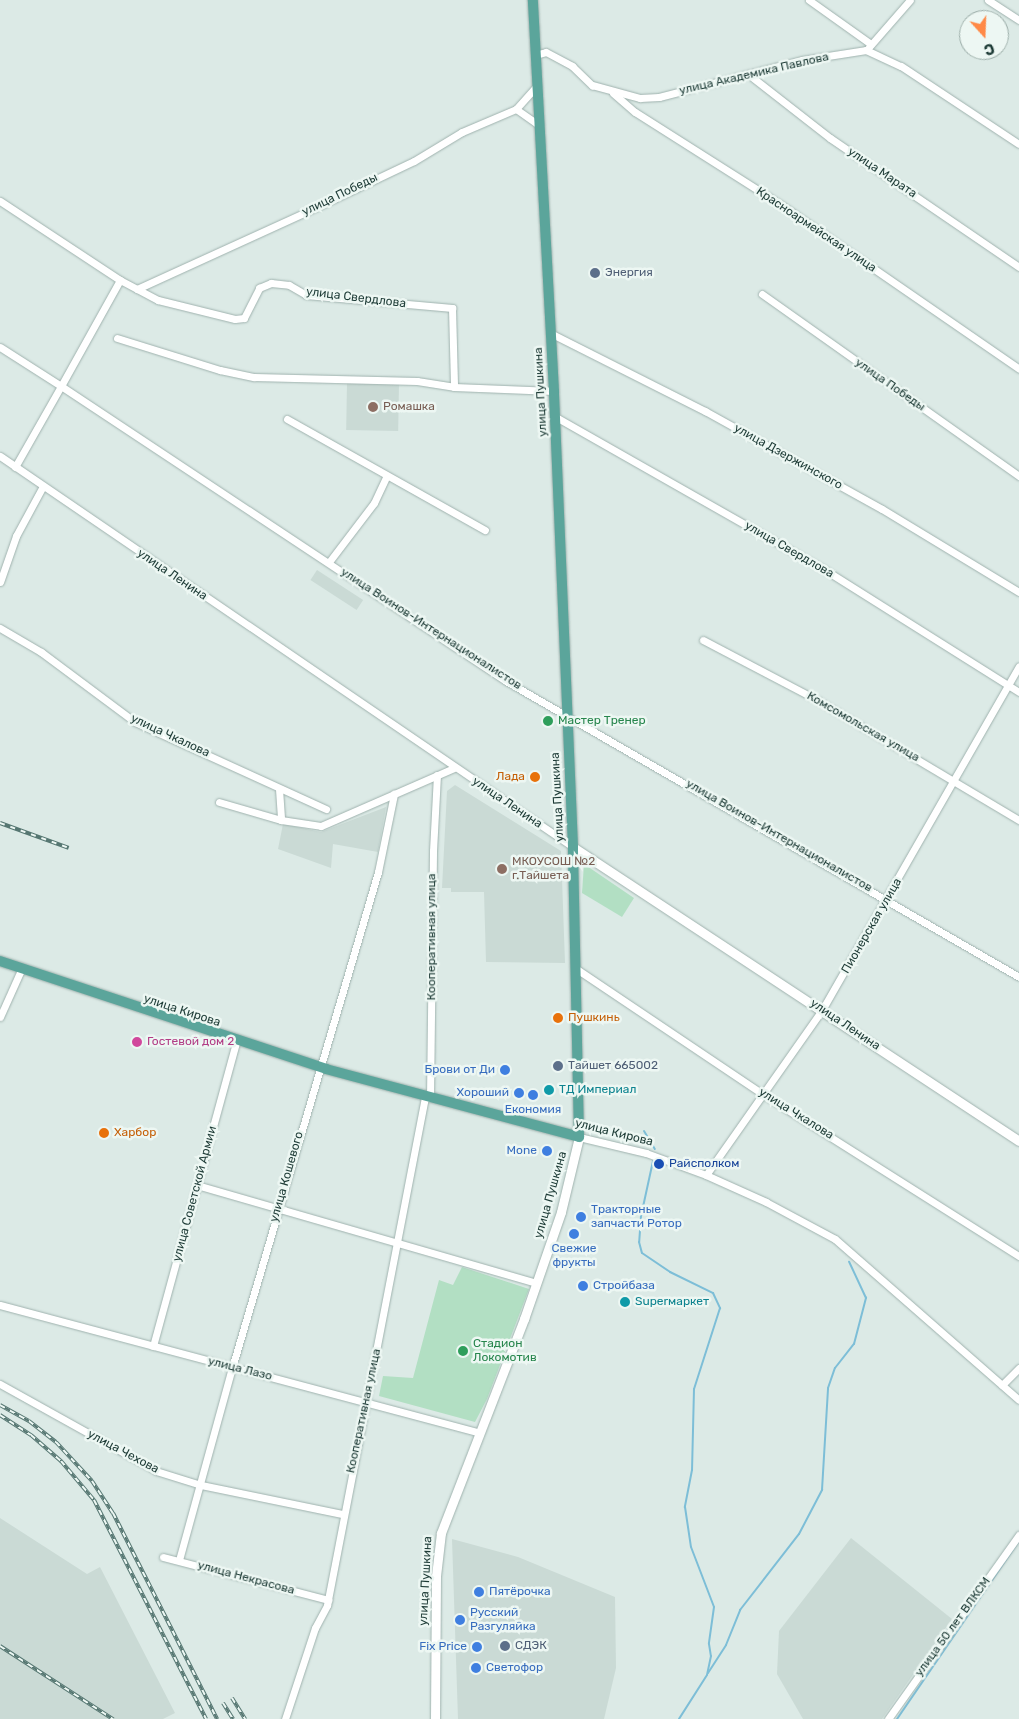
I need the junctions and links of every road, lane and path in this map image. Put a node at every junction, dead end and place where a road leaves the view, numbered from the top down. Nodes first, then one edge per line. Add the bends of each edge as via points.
1 (533, 0) edge
2 (809, 0) edge
3 (910, 0) edge
4 (988, 0) edge
5 (1019, 20) edge
6 (869, 47) junction
7 (535, 55) junction
8 (748, 74) junction
9 (536, 86) junction
10 (613, 93) junction
11 (516, 109) junction
12 (539, 125) junction
13 (1019, 144) edge
14 (0, 202) edge
15 (1019, 267) edge
16 (120, 280) junction
17 (137, 289) junction
18 (762, 294) dead end
19 (550, 334) junction
20 (117, 338) dead end
21 (0, 347) edge
22 (1019, 369) edge
23 (61, 386) junction
24 (454, 387) junction
25 (554, 391) junction
26 (554, 416) junction
27 (287, 419) dead end
28 (0, 456) edge
29 (15, 467) junction
30 (1019, 476) edge
31 (386, 477) junction
32 (43, 486) junction
33 (486, 530) dead end
34 (329, 562) junction
35 (0, 582) edge
36 (1019, 592) edge
37 (0, 628) edge
38 (703, 640) dead end
39 (1019, 666) edge
40 (1008, 685) junction
41 (1019, 692) edge
42 (566, 713) junction
43 (454, 768) junction
44 (437, 775) junction
45 (955, 780) junction
46 (278, 789) junction
47 (394, 794) junction
48 (219, 802) dead end
49 (326, 809) dead end
50 (281, 820) junction
51 (1019, 820) edge
52 (573, 847) junction
53 (888, 899) junction
54 (0, 961) edge
55 (575, 968) junction
56 (21, 970) junction
57 (1019, 977) edge
58 (822, 1010) junction
59 (0, 1017) edge
60 (236, 1042) junction
61 (320, 1067) junction
62 (764, 1094) junction
63 (428, 1098) junction
64 (580, 1137) junction
65 (1019, 1141) edge
66 (706, 1175) junction
67 (197, 1184) junction
68 (278, 1208) junction
69 (399, 1242) junction
70 (1019, 1256) edge
71 (536, 1282) junction
72 (0, 1305) edge
73 (153, 1346) junction
74 (232, 1368) junction
75 (1019, 1368) edge
76 (0, 1384) edge
77 (1002, 1385) junction
78 (366, 1400) junction
79 (1019, 1400) edge
80 (480, 1433) junction
81 (201, 1485) junction
82 (342, 1514) junction
83 (1019, 1535) edge
84 (163, 1557) dead end
85 (179, 1560) junction
86 (328, 1600) junction
87 (285, 1719) edge
88 (435, 1719) edge
89 (888, 1719) edge

1 - 7 main road, улица Пушкина
2 - 6 street
3 - 6 street
4 - 5 street
6 - 8 street, улица Академика Павлова
6 - 13 street
7 - 9 main road, улица Пушкина
7 - 10 street, улица Академика Павлова via 546,52 562,59 592,85
8 - 10 street, улица Академика Павлова via 659,97 640,98
8 - 15 street, улица Марата via 830,138
9 - 11 street
9 - 12 main road, улица Пушкина
10 - 22 street, Красноармейская улица via 635,112 783,206
11 - 12 street
11 - 17 street, улица Победы via 462,132 414,160 317,208
12 - 19 main road, улица Пушкина
14 - 16 street, улица Свердлова
16 - 17 street, улица Свердлова
16 - 23 street
17 - 24 street, улица Свердлова via 158,300 235,319 244,318 259,288 270,283 289,285 306,295 452,308
18 - 30 street, улица Победы
19 - 25 main road, улица Пушкина
19 - 36 street, улица Дзержинского via 705,411 866,499
20 - 24 street via 220,370 254,377 417,381
21 - 23 street, улица Воинов-Интернационалистов
23 - 29 street
23 - 34 street, улица Воинов-Интернационалистов
24 - 25 street
25 - 26 main road, улица Пушкина
26 - 40 street, улица Свердлова via 822,568
26 - 42 main road, улица Пушкина
27 - 31 street
28 - 29 street, улица Ленина
29 - 32 street, улица Ленина
31 - 33 street
31 - 34 street via 374,503
32 - 35 street via 16,536
32 - 43 street, улица Ленина
34 - 42 street, улица Воинов-Интернационалистов via 506,681
37 - 46 street, улица Чкалова via 41,652 135,722 260,776
38 - 45 street, Комсомольская улица via 819,701
39 - 40 street, Пионерская улица
40 - 41 street, улица Свердлова
40 - 45 street, Пионерская улица
42 - 52 main road, улица Пушкина
42 - 53 street, улица Воинов-Интернационалистов
43 - 44 street
43 - 52 street, улица Ленина
44 - 47 street
44 - 63 street, Кооперативная улица
45 - 51 street, Комсомольская улица
45 - 53 street, Пионерская улица
46 - 49 street, улица Чкалова
46 - 50 street
47 - 50 street via 321,826
47 - 61 street, улица Кошевого via 378,872
48 - 50 street
52 - 55 main road, улица Пушкина
52 - 58 main road, улица Ленина
53 - 57 street, улица Воинов-Интернационалистов
53 - 58 street, Пионерская улица
54 - 56 main road, улица Кирова
55 - 62 street, улица Чкалова
55 - 64 main road, улица Пушкина
56 - 59 street
56 - 60 main road, улица Кирова
58 - 62 street, Пионерская улица
58 - 65 main road, улица Ленина
60 - 61 main road, улица Кирова
60 - 67 street, улица Советской Армии
61 - 63 main road, улица Кирова
61 - 68 street, улица Кошевого
62 - 66 street, Пионерская улица
62 - 70 street, улица Чкалова
63 - 64 main road, улица Кирова
63 - 69 street, Кооперативная улица
64 - 66 street, улица Кирова via 646,1153
64 - 71 main road, улица Пушкина via 563,1204
66 - 77 street, улица Кирова via 835,1239
67 - 68 street
67 - 73 street, улица Советской Армии
68 - 69 street
68 - 74 street, улица Кошевого
69 - 71 street
69 - 78 street, Кооперативная улица
71 - 80 main road, улица Пушкина
72 - 73 street, улица Лазо
73 - 74 street, улица Лазо
74 - 78 street, улица Лазо
74 - 81 street, улица Кошевого
75 - 77 street
76 - 81 street, улица Чехова via 156,1471
77 - 79 street, улица Кирова
78 - 80 street, улица Лазо
78 - 82 street, Кооперативная улица
80 - 88 main road, улица Пушкина via 444,1520 438,1546
81 - 82 street, улица Чехова
81 - 85 street, улица Кошевого
82 - 86 street, Кооперативная улица
83 - 89 street, улица 50 лет ВЛКСМ
84 - 85 street, улица Некрасова
85 - 86 street, улица Некрасова
86 - 87 street, Кооперативная улица via 315,1628

